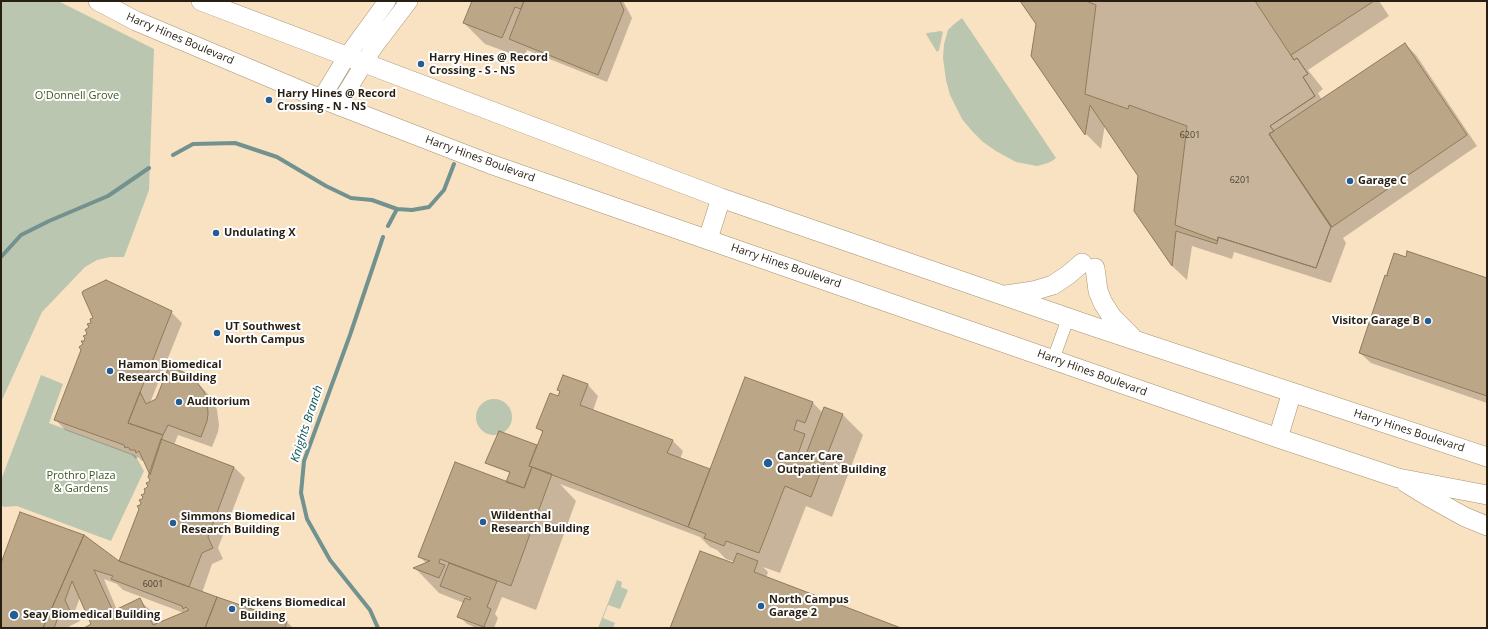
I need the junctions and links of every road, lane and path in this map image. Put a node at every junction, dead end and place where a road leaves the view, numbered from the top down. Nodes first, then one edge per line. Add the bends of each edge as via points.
1 (82, 1) edge
2 (98, 1) edge
3 (201, 1) edge
4 (387, 1) edge
5 (409, 1) edge
6 (136, 21) junction
7 (355, 59) junction
8 (321, 99) junction
9 (338, 106) junction
10 (721, 198) junction
11 (708, 239) junction
12 (1004, 296) junction
13 (1068, 318) junction
14 (1134, 340) junction
15 (1053, 360) junction
16 (1292, 392) junction
17 (1278, 438) junction
18 (1487, 457) edge
19 (1398, 478) junction
20 (1487, 495) edge
21 (1487, 526) edge

1 - 6 main road
2 - 6 main road, Harry Hines Boulevard
3 - 7 main road, Harry Hines Boulevard
4 - 7 street
5 - 7 street via 388,28
6 - 8 main road, Harry Hines Boulevard
7 - 8 street
7 - 9 street
7 - 10 main road, Harry Hines Boulevard
8 - 9 main road, Harry Hines Boulevard
9 - 11 main road, Harry Hines Boulevard via 490,164
10 - 11 main road
10 - 12 main road, Harry Hines Boulevard
11 - 15 main road, Harry Hines Boulevard
12 - 13 main road, Harry Hines Boulevard
12 - 14 main road via 1053,285 1088,265 1103,303 1112,317
13 - 14 main road, Harry Hines Boulevard
13 - 15 street
14 - 16 main road, Harry Hines Boulevard
15 - 17 main road, Harry Hines Boulevard
16 - 17 main road
16 - 18 main road, Harry Hines Boulevard
17 - 19 main road, Harry Hines Boulevard
19 - 20 main road, Harry Hines Boulevard
19 - 21 main road via 1465,517

